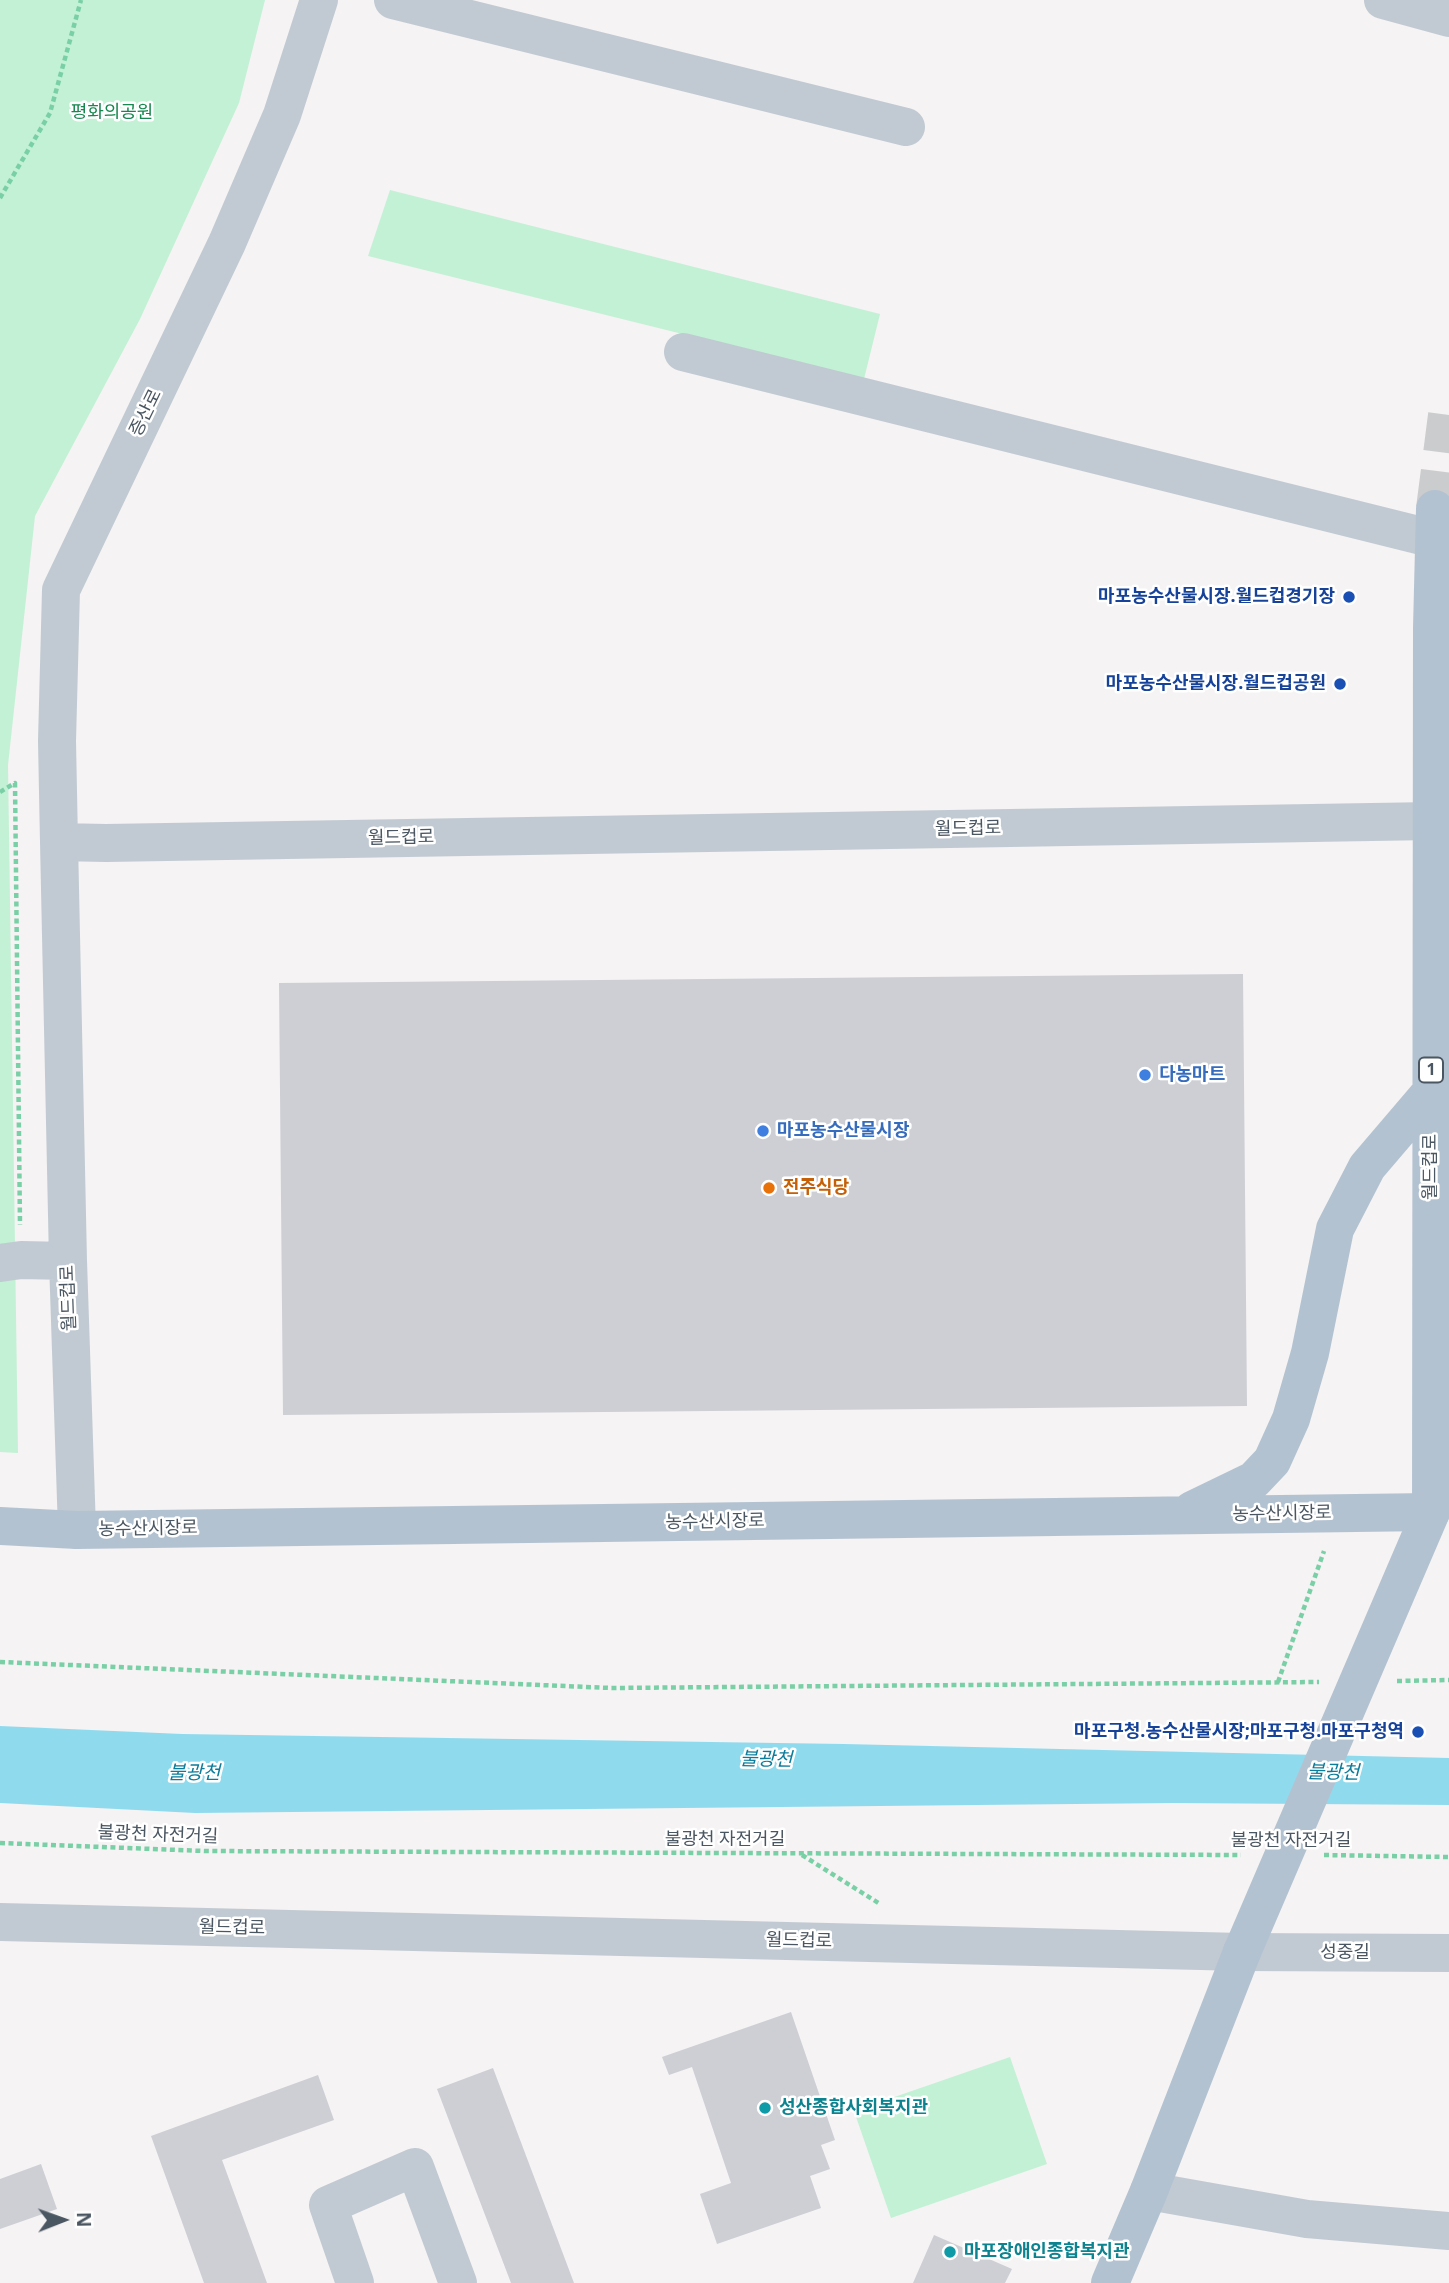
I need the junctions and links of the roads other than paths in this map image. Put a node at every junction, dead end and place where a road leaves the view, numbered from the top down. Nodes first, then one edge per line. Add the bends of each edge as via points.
1 (319, 0) edge
2 (393, 0) edge
3 (1383, 0) edge
4 (1449, 18) edge
5 (905, 127) dead end
6 (683, 352) dead end
7 (1435, 524) joint
8 (1440, 630) edge
9 (1432, 821) junction
10 (59, 842) junction
11 (1432, 1092) junction
12 (68, 1261) junction
13 (10, 1262) edge
14 (1431, 1512) junction
15 (1180, 1516) junction
16 (0, 1526) edge
17 (77, 1531) junction
18 (0, 1922) edge
19 (1242, 1952) junction
20 (1449, 1953) edge
21 (1149, 2190) junction
22 (1449, 2231) edge
23 (355, 2283) edge
24 (458, 2283) edge
25 (1110, 2283) edge

1 - 10 street, 증산로 via 282,115 227,243 61,590
2 - 5 street
3 - 4 street
6 - 7 street
7 - 8 main road, 월드컵로 / 1
8 - 9 main road, 월드컵로 / 1
9 - 10 street, 월드컵로
9 - 11 main road, 월드컵로 / 1
10 - 12 street, 월드컵로
11 - 14 main road, 월드컵로 / 1
11 - 15 main road via 1367,1167 1335,1229 1310,1353 1291,1419 1272,1461 1254,1480
12 - 13 street
12 - 17 street, 월드컵로
14 - 15 main road, 농수산시장로
14 - 19 main road, bridge
15 - 17 main road, 농수산시장로
16 - 17 main road, 농수산시장로
18 - 19 street, 월드컵로
19 - 20 street, 성중길
19 - 21 main road
21 - 22 street via 1307,2220
21 - 25 main road
23 - 24 street via 328,2205 415,2167

